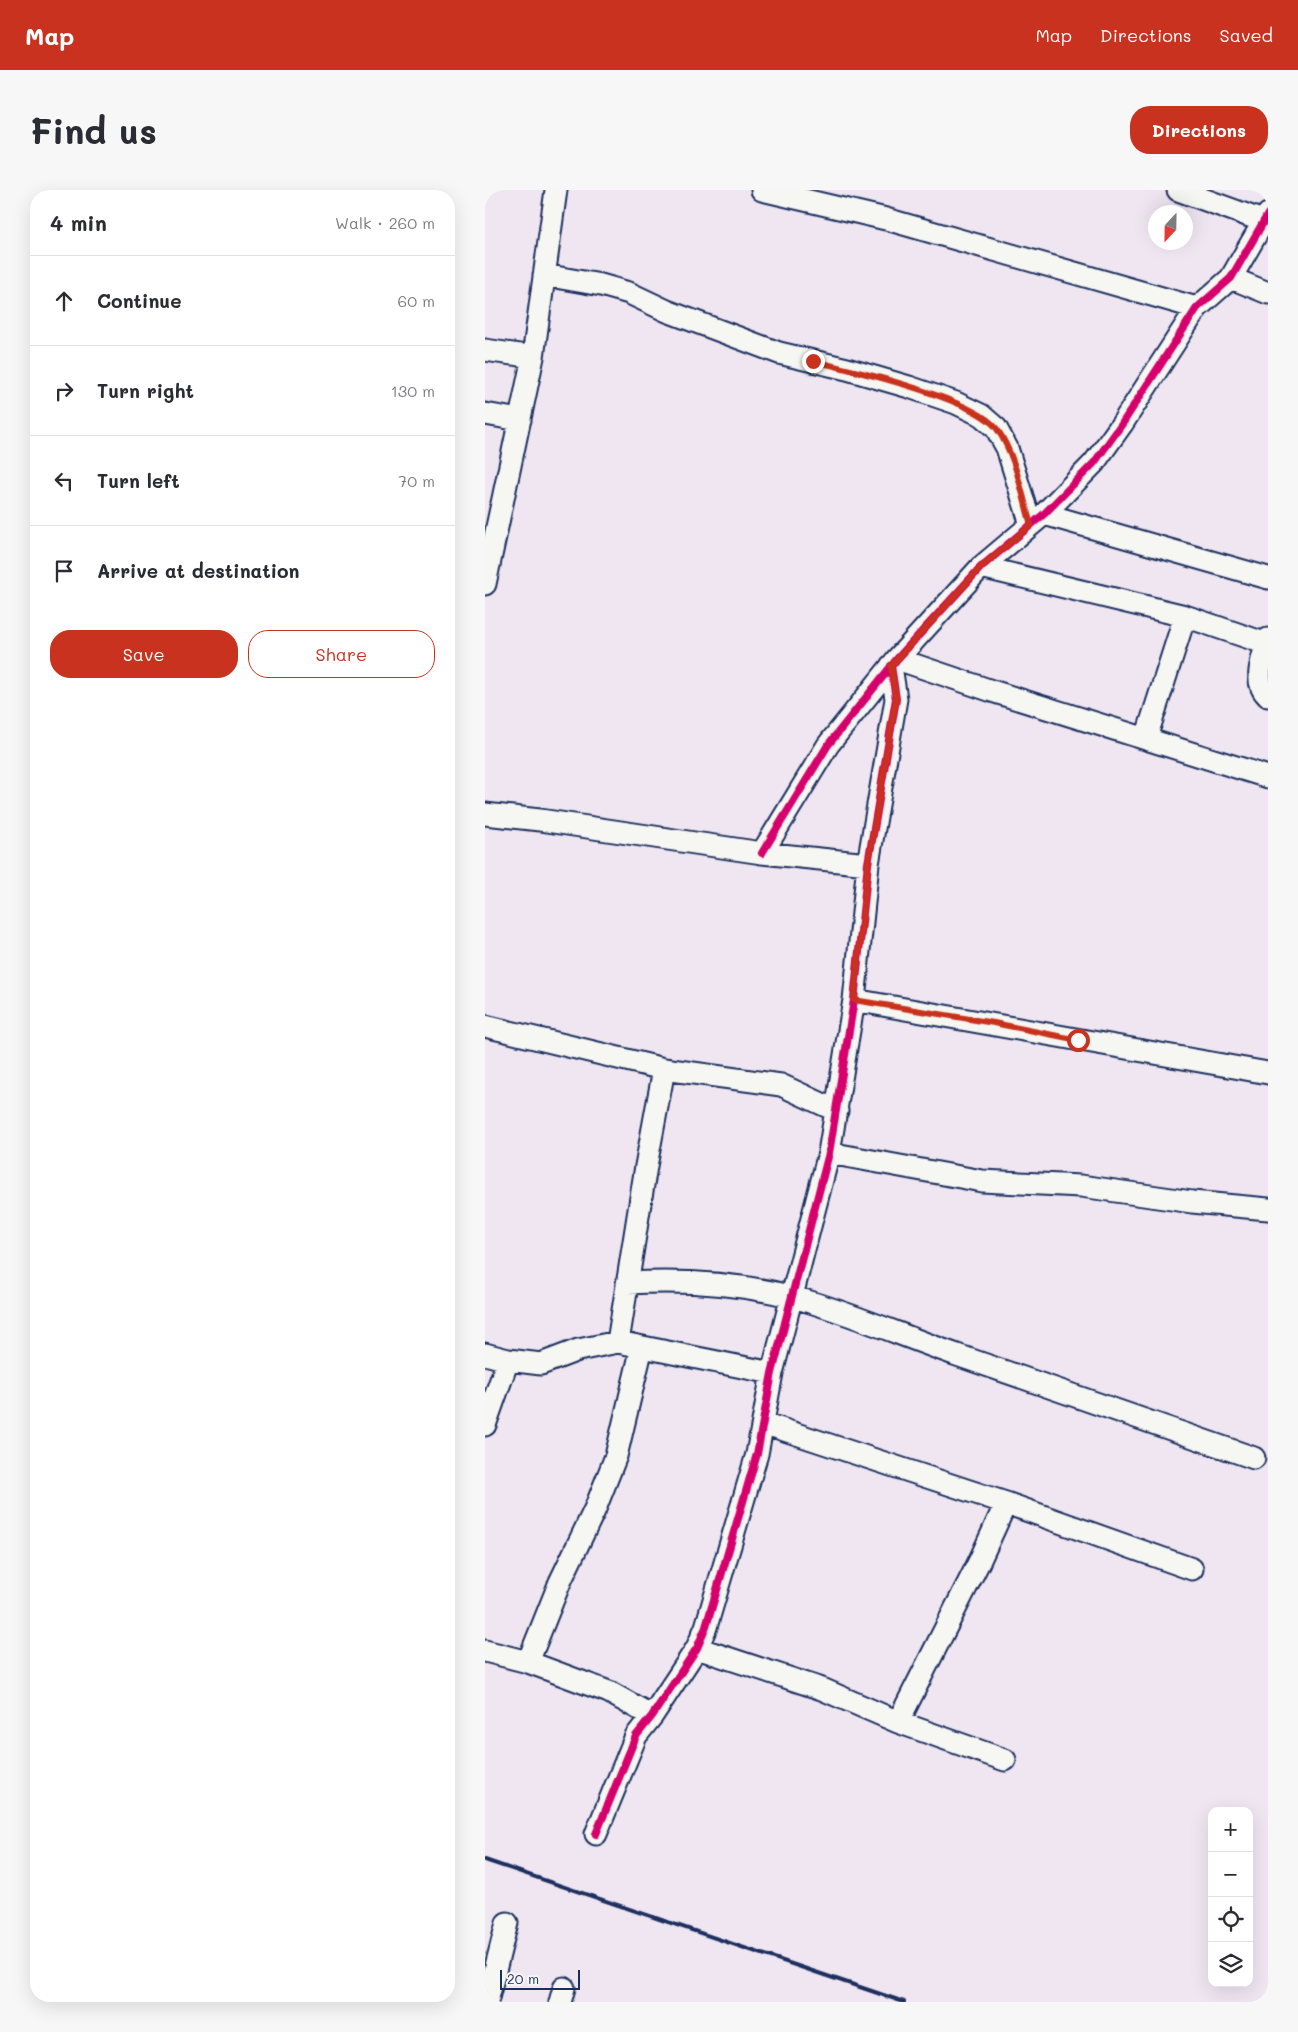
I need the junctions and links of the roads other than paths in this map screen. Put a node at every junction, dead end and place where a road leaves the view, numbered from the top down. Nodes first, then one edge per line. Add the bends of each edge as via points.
1 (556, 190) edge
2 (762, 190) edge
3 (1178, 190) edge
4 (1266, 218) edge
5 (544, 276) junction
6 (1231, 278) junction
7 (1268, 293) edge
8 (1197, 308) junction
9 (485, 350) edge
10 (533, 356) junction
11 (485, 414) edge
12 (520, 420) junction
13 (1038, 520) junction
14 (981, 567) junction
15 (1268, 578) edge
16 (485, 584) edge
17 (1185, 616) junction
18 (1267, 642) edge
19 (894, 663) junction
20 (1268, 696) edge
21 (1146, 738) junction
22 (1268, 777) edge
23 (485, 814) edge
24 (762, 853) junction
25 (868, 864) junction
26 (854, 1000) junction
27 (485, 1026) edge
28 (664, 1069) junction
29 (1268, 1073) edge
30 (837, 1111) junction
31 (829, 1153) junction
32 (1268, 1209) edge
33 (627, 1283) junction
34 (791, 1297) junction
35 (617, 1342) junction
36 (642, 1347) junction
37 (485, 1354) edge
38 (508, 1360) junction
39 (772, 1373) junction
40 (763, 1423) junction
41 (485, 1425) edge
42 (1254, 1458) dead end
43 (1006, 1504) junction
44 (1191, 1569) dead end
45 (697, 1648) junction
46 (485, 1651) edge
47 (528, 1662) junction
48 (652, 1716) junction
49 (898, 1722) junction
50 (1005, 1760) dead end
51 (596, 1834) dead end
52 (507, 1924) dead end
53 (487, 2002) edge

1 - 5 street
2 - 8 street via 949,236
3 - 4 street
4 - 6 street
5 - 10 street
5 - 13 street via 611,288 779,353 909,387 981,415 996,428 1007,448
6 - 7 street
6 - 8 street
8 - 13 street via 1094,463
9 - 10 street
10 - 12 street
11 - 12 street
12 - 16 street
13 - 14 street
13 - 15 street
14 - 17 street
14 - 19 street
17 - 18 street
17 - 21 street
18 - 20 street via 1258,682
19 - 21 street
19 - 24 street via 828,745
19 - 25 street via 896,699
21 - 22 street
23 - 24 street
24 - 25 street
25 - 26 street
26 - 29 street
26 - 30 street
27 - 28 street
28 - 30 street via 781,1085
28 - 33 street
30 - 31 street
31 - 32 street via 982,1181 1081,1186
31 - 34 street
33 - 34 street via 670,1281 739,1287
33 - 35 street
34 - 39 street
34 - 42 street
35 - 36 street
35 - 38 street via 578,1350 541,1364
36 - 39 street
36 - 47 street via 616,1456
37 - 38 street
38 - 41 street
39 - 40 street
40 - 43 street
40 - 45 street via 720,1581
43 - 44 street
43 - 49 street
45 - 48 street
45 - 49 street via 822,1689
46 - 47 street
47 - 48 street via 609,1692
48 - 51 street via 636,1736
49 - 50 street
52 - 53 street

